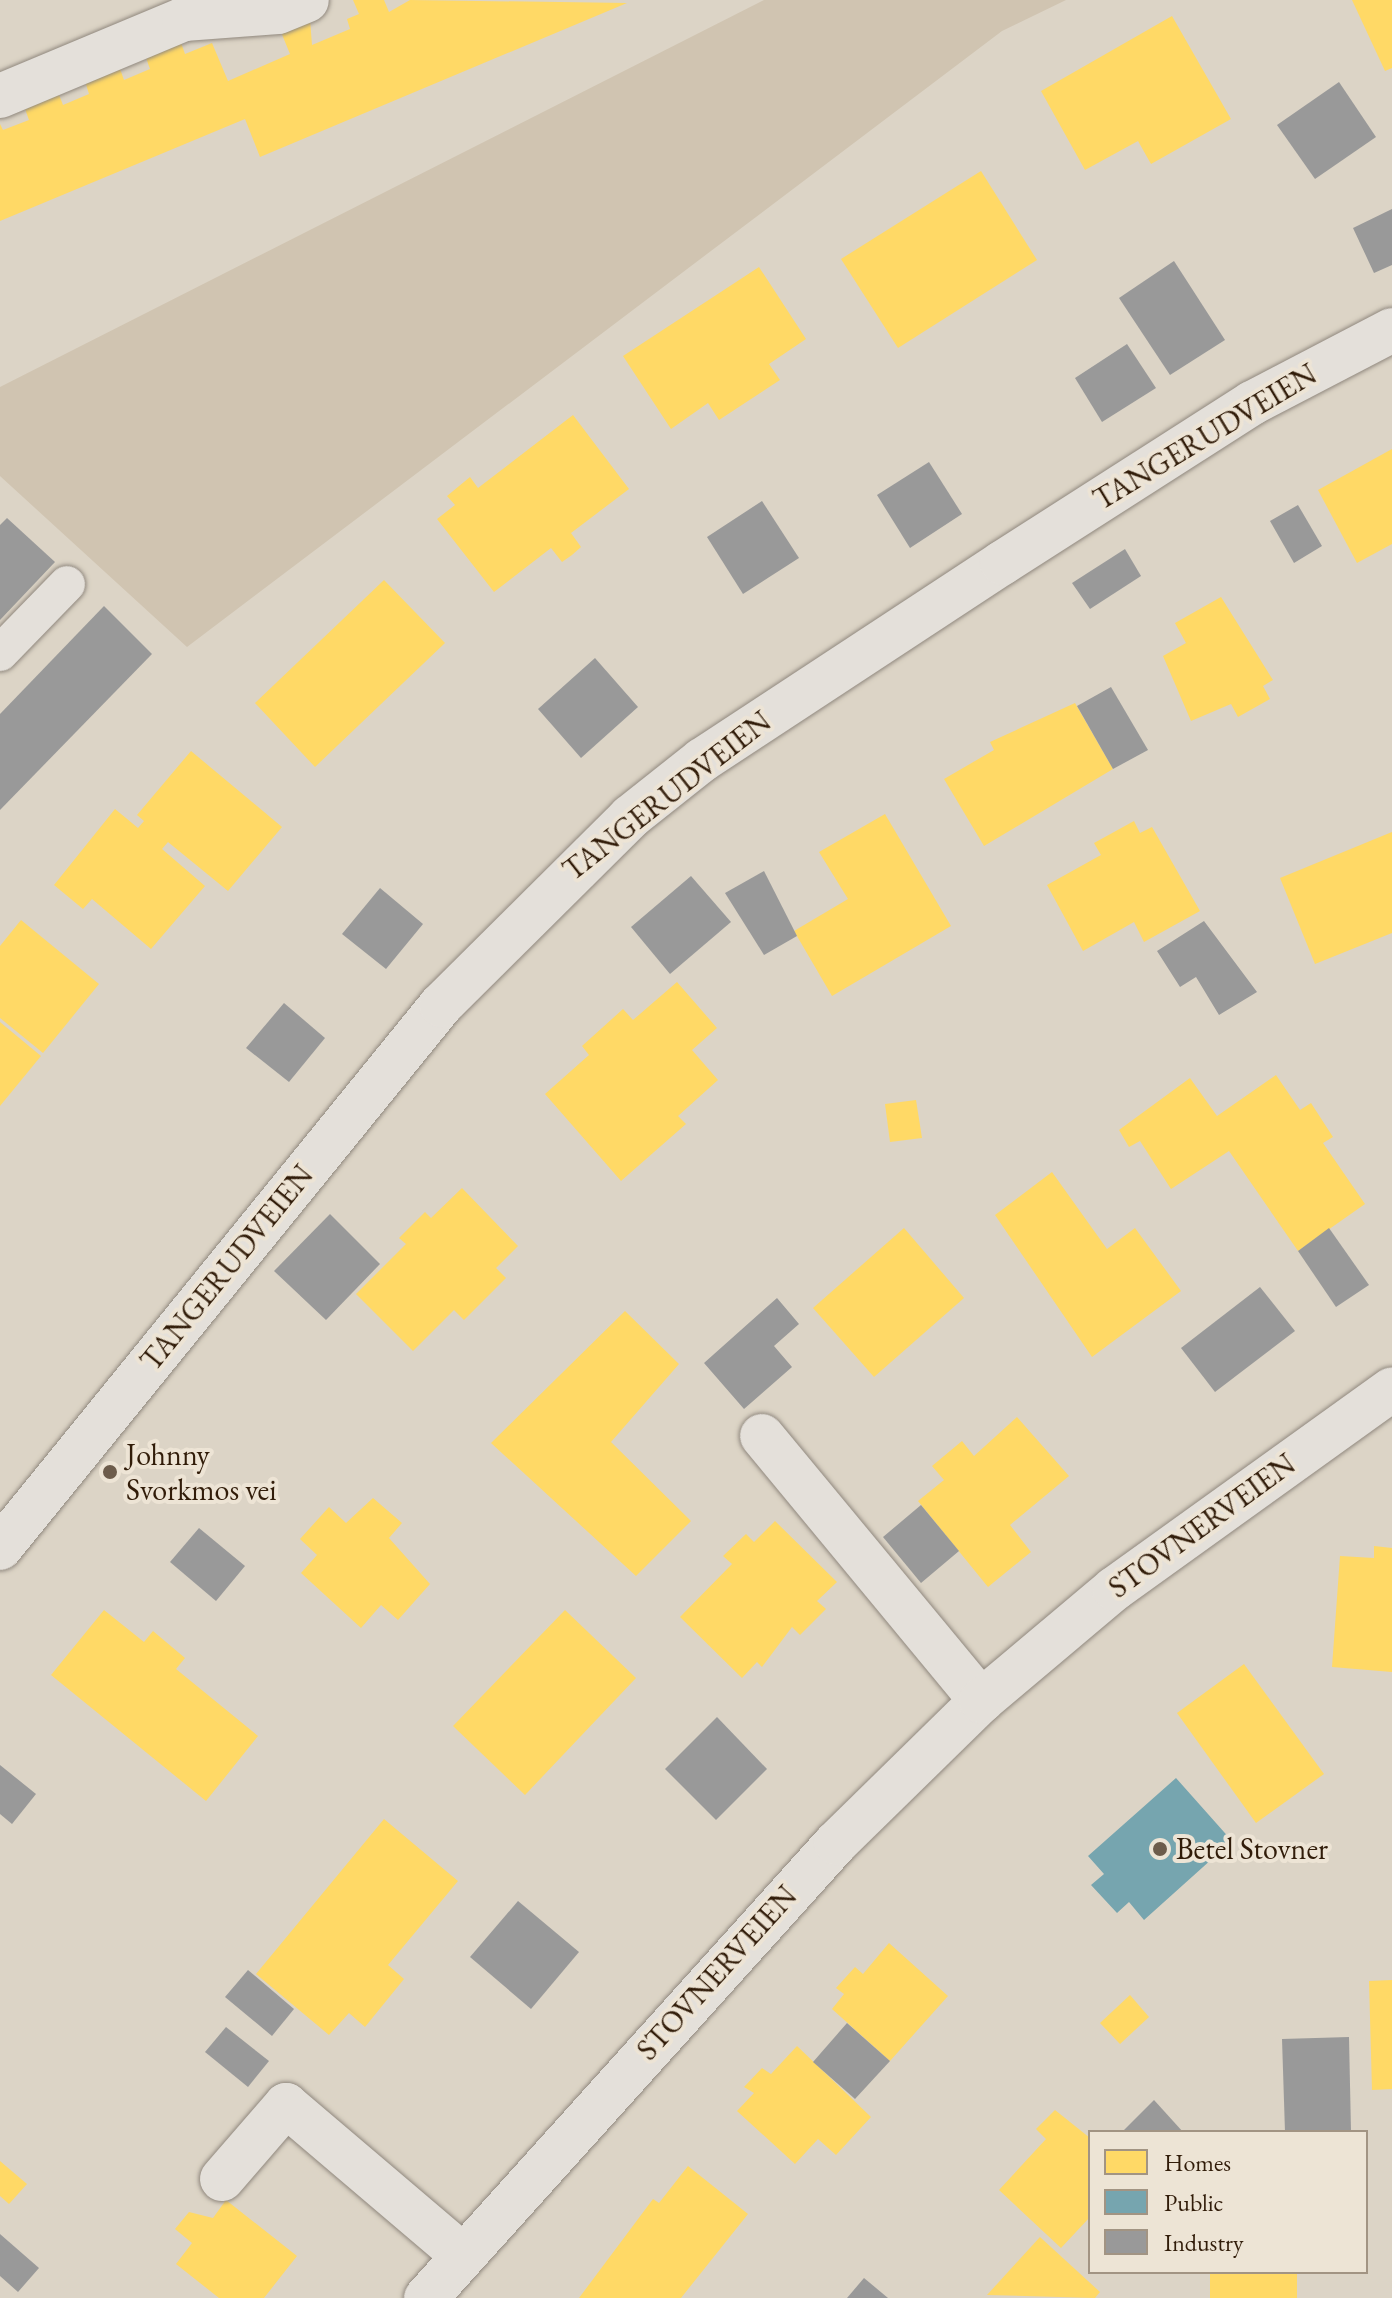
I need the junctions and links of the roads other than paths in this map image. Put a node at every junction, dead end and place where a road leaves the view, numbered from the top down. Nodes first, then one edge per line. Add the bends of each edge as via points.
1 (307, 0) edge
2 (0, 96) edge
3 (1392, 330) edge
4 (67, 584) dead end
5 (0, 653) edge
6 (1392, 1389) edge
7 (762, 1436) dead end
8 (0, 1548) edge
9 (981, 1701) junction
10 (222, 2179) dead end
11 (461, 2254) junction
12 (426, 2298) edge

1 - 2 street via 278,12 184,19
3 - 8 street, TANGERUDVEIEN via 1252,403 1002,563 702,760 619,827 441,1005
4 - 5 lane
6 - 9 street, STOVNERVEIEN via 1114,1589
7 - 9 street
9 - 11 street, STOVNERVEIEN via 836,1843
10 - 11 street via 286,2105
11 - 12 street, STOVNERVEIEN

